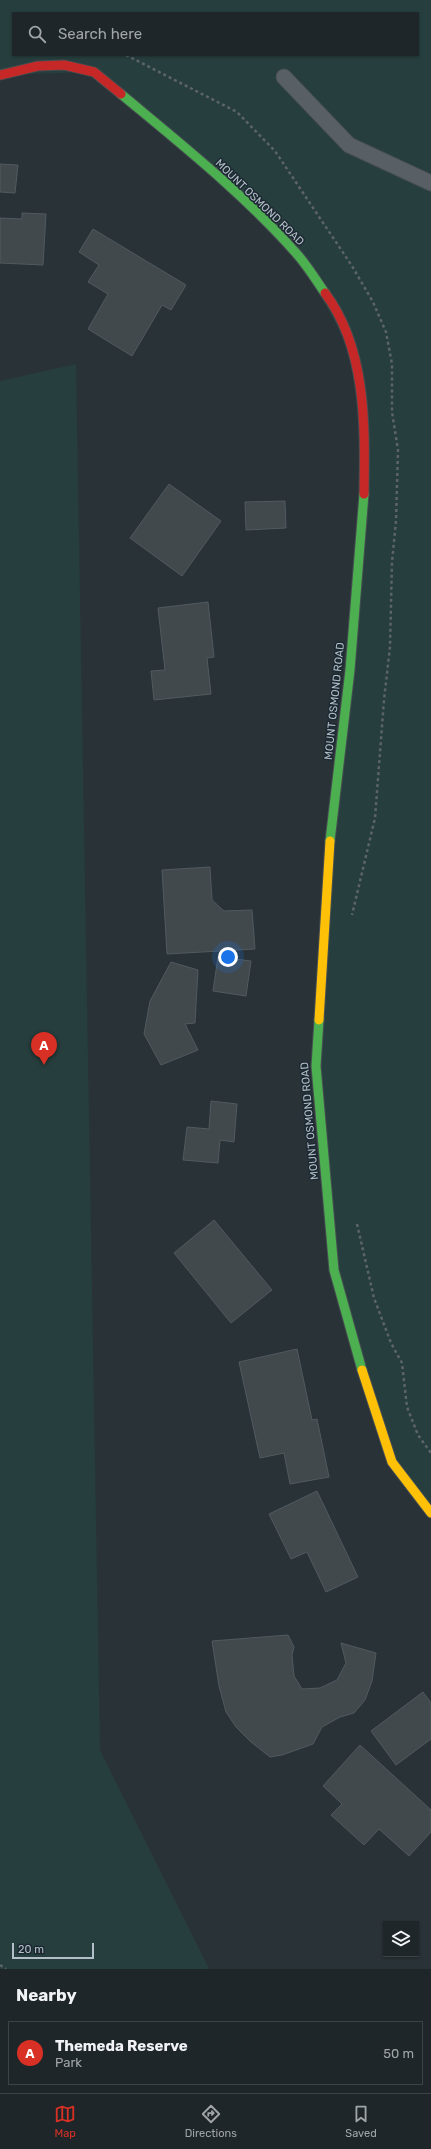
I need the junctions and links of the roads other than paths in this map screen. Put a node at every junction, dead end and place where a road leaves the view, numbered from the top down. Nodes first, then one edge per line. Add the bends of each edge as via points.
1 (0, 75) edge
2 (284, 77) dead end
3 (431, 183) edge
4 (431, 1513) edge

1 - 4 street, MOUNT OSMOND ROAD via 38,66 64,65 94,72 172,136 249,205 297,254 336,307 355,358 364,432 364,518 350,670 328,856 316,1066 334,1270 361,1367 392,1462
2 - 3 lane via 349,145

